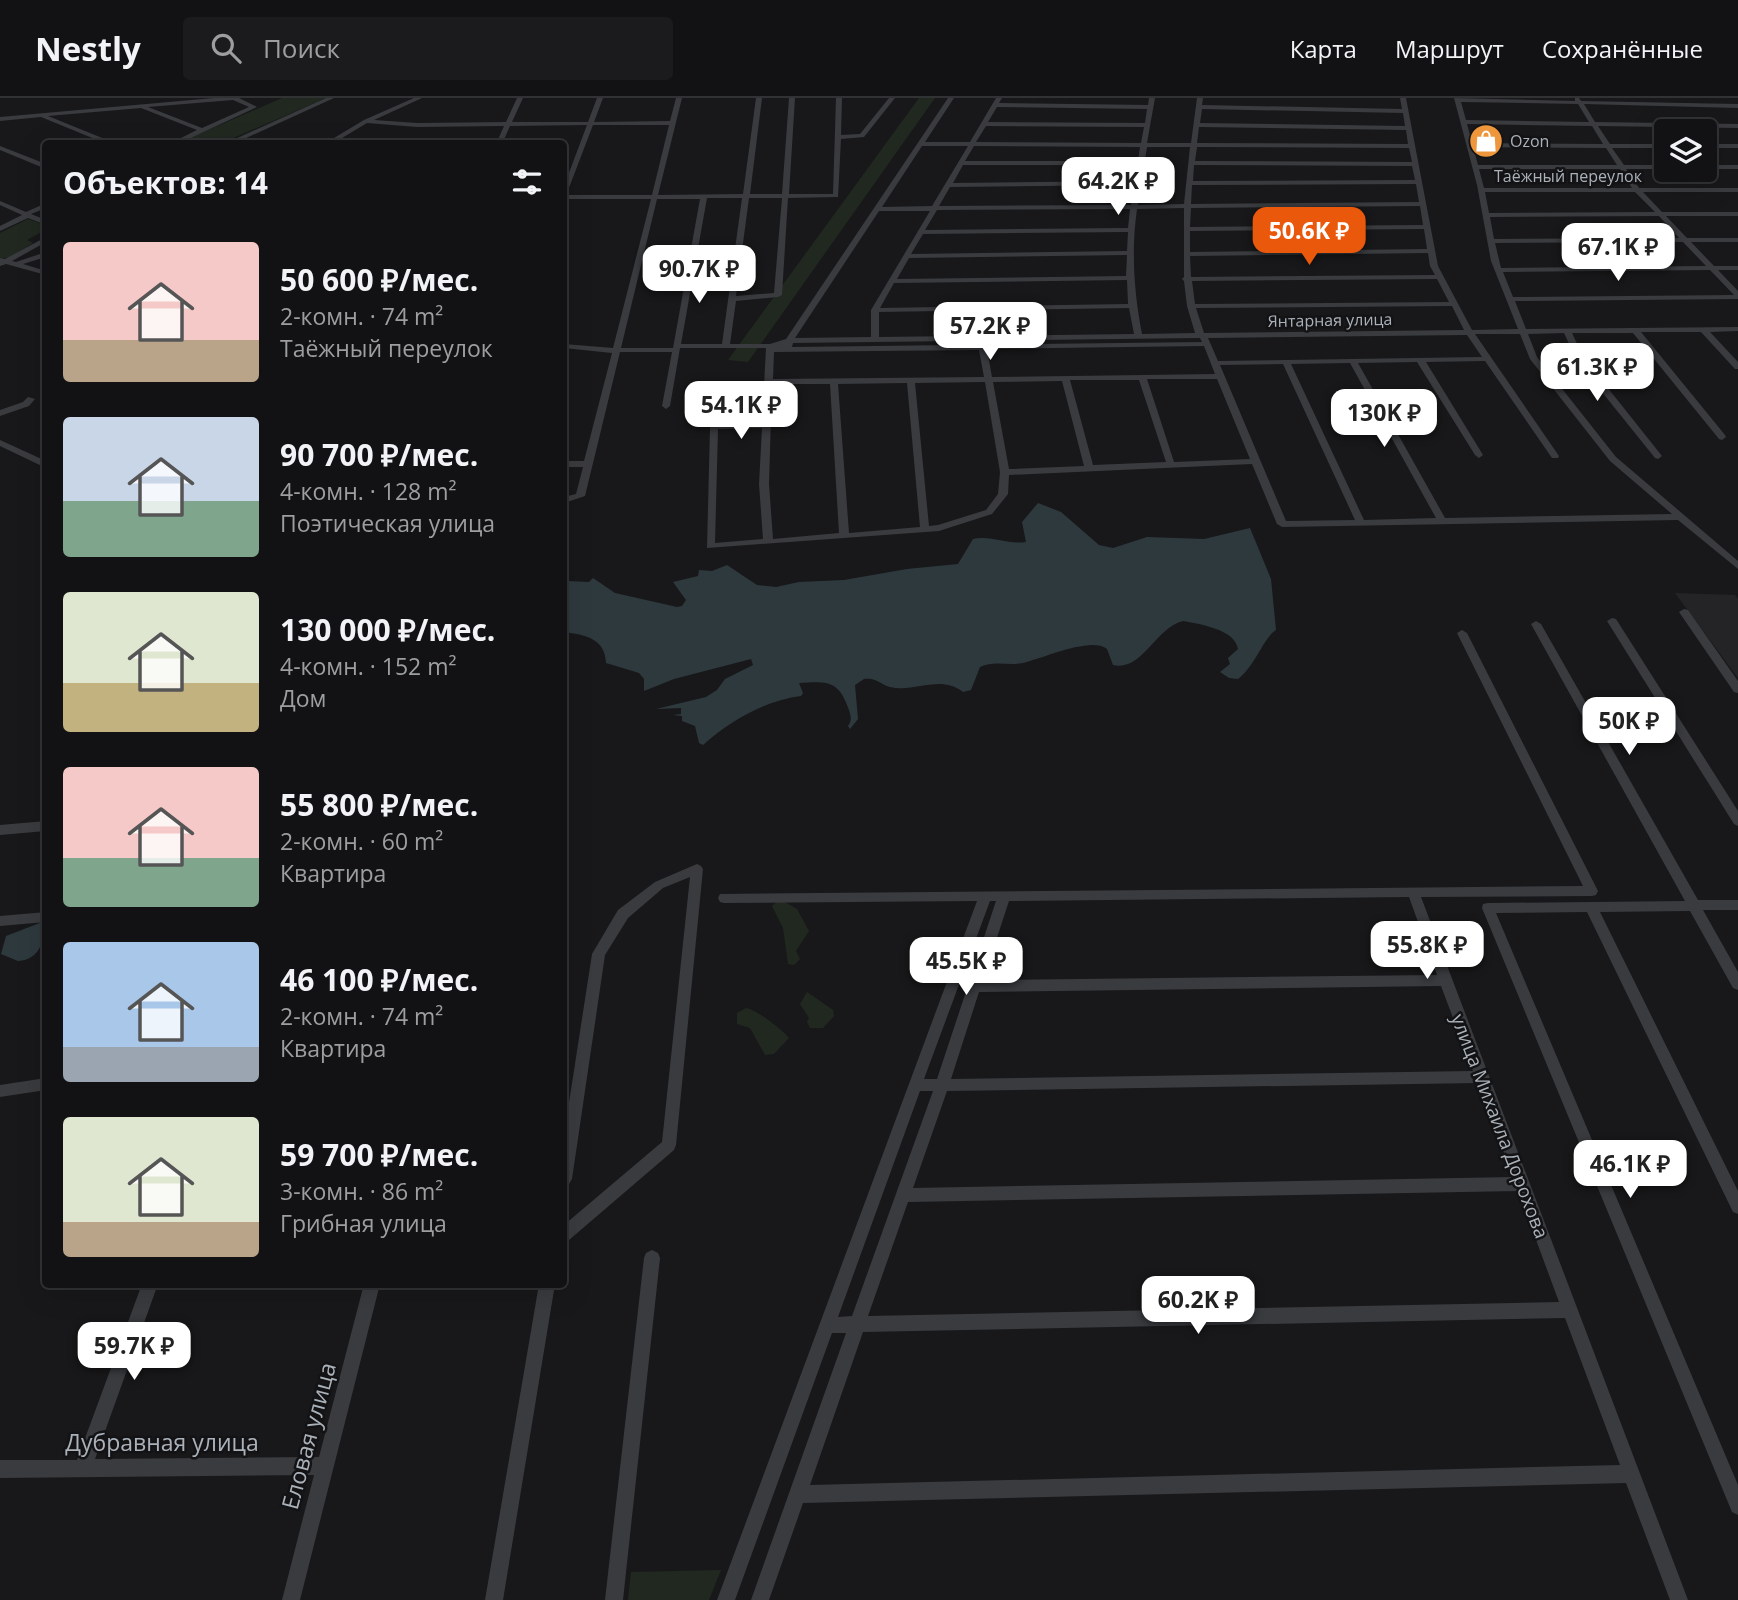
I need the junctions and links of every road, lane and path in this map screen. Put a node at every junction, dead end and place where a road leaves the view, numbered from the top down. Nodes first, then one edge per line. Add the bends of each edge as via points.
1 (234, 98) edge
2 (331, 98) edge
3 (419, 98) edge
4 (520, 98) edge
5 (600, 98) edge
6 (678, 98) edge
7 (759, 98) edge
8 (792, 98) edge
9 (839, 98) edge
10 (892, 98) edge
11 (951, 98) edge
12 (1152, 98) edge
13 (1200, 98) edge
14 (1403, 98) edge
15 (1457, 99) edge
16 (997, 101) edge
17 (1578, 101) edge
18 (1738, 106) edge
19 (140, 107) junction
20 (1150, 107) junction
21 (1199, 107) junction
22 (1405, 111) junction
23 (40, 116) junction
24 (0, 119) edge
25 (366, 121) junction
26 (1463, 122) junction
27 (672, 123) junction
28 (508, 124) junction
29 (590, 124) junction
30 (984, 124) junction
31 (1147, 125) junction
32 (1197, 125) junction
33 (1594, 125) junction
34 (1738, 126) edge
35 (1407, 128) junction
36 (202, 130) junction
37 (838, 137) junction
38 (103, 140) edge
39 (181, 140) edge
40 (236, 140) edge
41 (334, 140) edge
42 (501, 140) edge
43 (920, 144) junction
44 (972, 144) junction
45 (1144, 144) junction
46 (1194, 144) junction
47 (1469, 145) junction
48 (1409, 146) junction
49 (1608, 146) junction
50 (1654, 146) edge
51 (1717, 146) edge
52 (1738, 146) edge
53 (0, 148) edge
54 (961, 163) junction
55 (1141, 163) junction
56 (1192, 163) junction
57 (1414, 164) junction
58 (42, 165) edge
59 (1475, 167) junction
60 (1622, 167) junction
61 (1654, 167) edge
62 (1717, 167) edge
63 (1738, 167) edge
64 (1138, 183) junction
65 (1191, 183) junction
66 (1418, 183) junction
67 (948, 185) junction
68 (567, 187) edge
69 (1481, 190) junction
70 (1637, 190) junction
71 (1738, 190) edge
72 (567, 195) edge
73 (785, 196) junction
74 (704, 197) junction
75 (746, 197) junction
76 (655, 198) junction
77 (0, 203) edge
78 (1423, 204) junction
79 (1134, 206) junction
80 (1189, 206) junction
81 (42, 207) edge
82 (934, 208) junction
83 (876, 209) junction
84 (1738, 214) edge
85 (27, 215) junction
86 (1486, 215) junction
87 (1659, 215) junction
88 (42, 221) edge
89 (1427, 227) junction
90 (0, 229) edge
91 (1188, 229) junction
92 (1130, 230) junction
93 (920, 232) junction
94 (1685, 240) junction
95 (1738, 240) edge
96 (42, 241) edge
97 (1491, 241) junction
98 (1432, 251) junction
99 (1127, 253) junction
100 (1186, 254) junction
101 (42, 255) edge
102 (906, 256) junction
103 (2, 262) edge
104 (16, 264) junction
105 (1712, 268) junction
106 (1738, 268) edge
107 (1499, 270) junction
108 (42, 272) edge
109 (1439, 277) junction
110 (1128, 278) junction
111 (1186, 279) junction
112 (892, 281) junction
113 (1738, 296) edge
114 (732, 299) junction
115 (1511, 299) junction
116 (1453, 304) junction
117 (1130, 306) junction
118 (1191, 306) junction
119 (875, 310) junction
120 (1738, 328) edge
121 (1703, 329) junction
122 (1635, 330) junction
123 (1523, 331) junction
124 (1567, 331) junction
125 (1469, 332) junction
126 (1138, 335) junction
127 (1201, 335) junction
128 (875, 339) junction
129 (1208, 344) junction
130 (789, 345) junction
131 (567, 346) edge
132 (726, 346) junction
133 (983, 347) junction
134 (676, 348) junction
135 (771, 348) junction
136 (615, 351) junction
137 (1488, 359) junction
138 (1420, 360) junction
139 (1353, 361) junction
140 (1286, 362) junction
141 (1216, 363) junction
142 (1738, 367) edge
143 (1221, 376) junction
144 (1142, 377) junction
145 (1065, 378) junction
146 (989, 379) junction
147 (911, 380) junction
148 (834, 381) junction
149 (770, 382) junction
150 (31, 400) dead end
151 (666, 406) dead end
152 (0, 413) edge
153 (767, 425) junction
154 (1722, 437) dead end
155 (0, 443) edge
156 (1479, 455) dead end
157 (1555, 456) dead end
158 (1658, 456) dead end
159 (1257, 461) junction
160 (42, 463) edge
161 (567, 464) edge
162 (589, 464) junction
163 (1171, 465) junction
164 (1089, 469) junction
165 (1005, 472) junction
166 (567, 499) edge
167 (1680, 517) junction
168 (1442, 521) junction
169 (1361, 523) junction
170 (925, 529) junction
171 (844, 536) junction
172 (768, 542) junction
173 (1738, 566) edge
174 (1684, 612) dead end
175 (1612, 621) dead end
176 (1536, 624) dead end
177 (1462, 633) dead end
178 (1738, 689) edge
179 (1738, 821) edge
180 (42, 826) edge
181 (0, 830) edge
182 (1413, 892) junction
183 (1004, 896) junction
184 (985, 897) junction
185 (724, 898) dead end
186 (1693, 905) junction
187 (1738, 905) edge
188 (1591, 906) junction
189 (42, 917) edge
190 (0, 922) edge
191 (1445, 980) junction
192 (1738, 984) edge
193 (974, 986) junction
194 (1481, 1077) junction
195 (942, 1084) junction
196 (42, 1085) edge
197 (915, 1085) junction
198 (0, 1091) edge
199 (567, 1160) edge
200 (1521, 1184) junction
201 (903, 1195) junction
202 (1738, 1207) edge
203 (567, 1232) edge
204 (652, 1258) dead end
205 (149, 1288) edge
206 (371, 1288) edge
207 (546, 1288) edge
208 (1569, 1310) junction
209 (857, 1324) junction
210 (827, 1325) junction
211 (324, 1466) junction
212 (83, 1467) junction
213 (0, 1469) edge
214 (1631, 1474) junction
215 (797, 1494) junction
216 (1738, 1506) edge
217 (291, 1600) edge
218 (494, 1600) edge
219 (614, 1600) edge
220 (726, 1600) edge
221 (760, 1600) edge
222 (1679, 1600) edge

1 - 19 street
1 - 36 street via 254,107
2 - 40 street
3 - 25 street
4 - 28 street
5 - 29 street
6 - 27 street
7 - 75 street
8 - 73 street
9 - 37 street
10 - 37 street via 862,136
11 - 43 street
12 - 20 street
13 - 21 street
14 - 22 street
15 - 17 street
15 - 26 street
16 - 20 street
16 - 30 street
17 - 18 street
17 - 33 street
19 - 23 street
19 - 36 street
20 - 31 street
21 - 22 street
21 - 32 street
22 - 35 street
23 - 24 street
23 - 38 street
25 - 28 street
25 - 41 street
26 - 33 street
26 - 47 street
27 - 29 street
27 - 76 street
28 - 29 street
28 - 42 street
29 - 68 street
30 - 31 street
30 - 44 street
31 - 45 street
32 - 35 street
32 - 46 street
33 - 34 street
33 - 49 street
35 - 48 street
36 - 39 street
37 - 73 street via 838,195
43 - 44 street
43 - 83 street
44 - 45 street
44 - 54 street
45 - 46 street
45 - 55 street
46 - 48 street
46 - 56 street
47 - 49 street
47 - 59 street
48 - 57 street
49 - 50 street
49 - 60 street
51 - 52 street
53 - 58 street
54 - 55 street
54 - 67 street
55 - 64 street
56 - 57 street
56 - 65 street
57 - 66 street
59 - 60 street
59 - 69 street
60 - 61 street
60 - 70 street
62 - 63 street
64 - 67 street
64 - 79 street
65 - 66 street
65 - 80 street
66 - 78 street
67 - 82 street
69 - 70 street, Таёжный переулок
69 - 86 street
70 - 71 street, Таёжный переулок
70 - 87 street
72 - 76 street
73 - 75 street
73 - 114 street via 778,295
74 - 75 street
74 - 76 street
74 - 134 street
75 - 114 street
76 - 136 street
77 - 85 street
78 - 80 street
78 - 89 street
79 - 80 street
79 - 82 street
79 - 92 street
80 - 91 street
81 - 85 street
82 - 83 street
82 - 93 street
83 - 130 street
84 - 87 street
85 - 88 street
85 - 90 street
86 - 87 street
86 - 97 street
87 - 94 street
89 - 91 street
89 - 98 street
91 - 100 street
92 - 93 street
92 - 99 street
93 - 102 street
94 - 95 street
94 - 97 street
94 - 105 street
96 - 103 street
97 - 107 street
98 - 100 street
98 - 109 street
99 - 102 street
99 - 110 street
100 - 111 street
101 - 104 street
102 - 112 street
103 - 104 street
104 - 108 street
105 - 106 street
105 - 107 street
105 - 113 street
107 - 115 street
109 - 111 street
109 - 116 street
110 - 112 street
110 - 117 street
111 - 118 street
112 - 119 street
113 - 115 street
114 - 132 street
115 - 123 street
116 - 118 street
116 - 125 street
117 - 119 street
117 - 126 street
118 - 127 street
119 - 128 street
120 - 121 street, Янтарная улица
121 - 122 street, Янтарная улица
121 - 142 street
122 - 124 street, Янтарная улица
122 - 154 street
123 - 124 street, Янтарная улица
123 - 125 street, Янтарная улица
123 - 167 street via 1533,356 1613,459
124 - 158 street via 1580,359
125 - 127 street, Янтарная улица
125 - 137 street
126 - 127 street, Янтарная улица
126 - 128 street, Янтарная улица
127 - 129 street
128 - 130 street, Янтарная улица
129 - 133 street
129 - 141 street
130 - 133 street
130 - 135 street
131 - 136 street
132 - 134 street
132 - 135 street
133 - 146 street
134 - 136 street
134 - 151 street
135 - 149 street
136 - 162 street
137 - 138 street
137 - 157 street
138 - 139 street
138 - 156 street
139 - 140 street
139 - 168 street
140 - 141 street
140 - 169 street
141 - 143 street
143 - 144 street
143 - 159 street
144 - 145 street
144 - 163 street
145 - 146 street
145 - 164 street
146 - 147 street
146 - 165 street
147 - 148 street
147 - 170 street
148 - 149 street
148 - 171 street
149 - 153 street
150 - 152 street
153 - 172 street via 764,484
153 - 172 street via 714,426 710,546
155 - 160 street
159 - 163 street
159 - 169 street via 1282,524
161 - 162 street
162 - 166 street via 580,496
163 - 164 street
164 - 165 street
165 - 170 street via 1003,494 989,512 962,523
167 - 168 street
167 - 173 street
168 - 169 street
170 - 171 street
171 - 172 street
174 - 178 street
175 - 179 street
176 - 186 street
177 - 182 street via 1592,891
180 - 181 street
182 - 183 street
182 - 191 street, улица Михаила Дорохова
183 - 184 street
183 - 193 street
184 - 185 street
184 - 197 street
186 - 187 street
186 - 188 street
186 - 192 street
188 - 202 street
188 - 216 street via 1488,908
189 - 190 street
191 - 193 street
191 - 194 street, улица Михаила Дорохова
193 - 195 street
194 - 195 street
194 - 200 street, улица Михаила Дорохова
195 - 197 street
195 - 201 street
196 - 198 street
197 - 210 street
199 - 203 street via 599,954 623,914 659,885 697,869 668,1145
200 - 201 street
200 - 208 street, улица Михаила Дорохова
201 - 209 street
204 - 219 street
205 - 212 street
206 - 211 street, Еловая улица
207 - 218 street
208 - 209 street
208 - 214 street, улица Михаила Дорохова
209 - 210 street
209 - 215 street
210 - 220 street
211 - 212 street, Дубравная улица
211 - 217 street, Еловая улица
212 - 213 street, Дубравная улица
214 - 215 street
214 - 222 street, улица Михаила Дорохова
215 - 221 street

